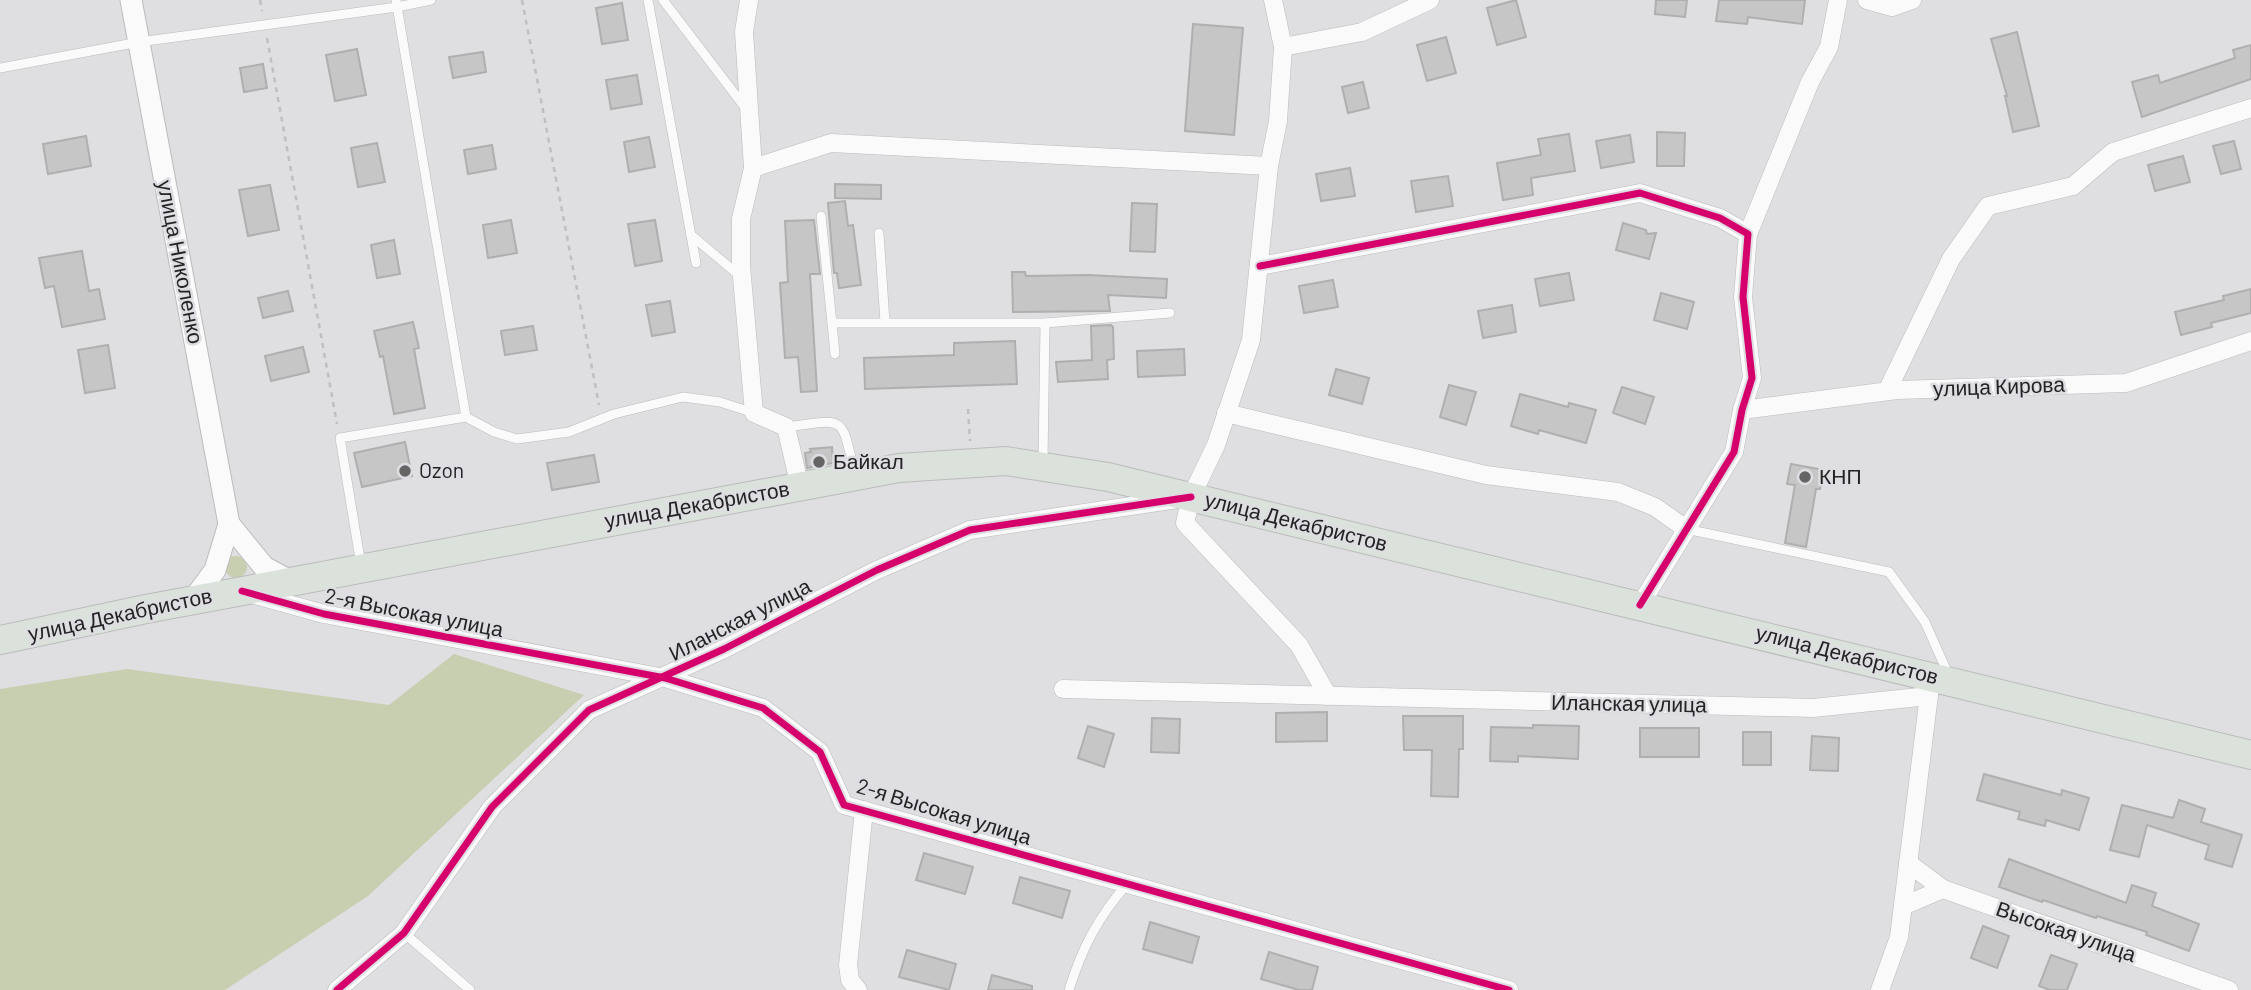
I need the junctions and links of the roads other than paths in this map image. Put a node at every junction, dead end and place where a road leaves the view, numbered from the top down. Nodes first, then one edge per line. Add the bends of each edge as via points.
1 (131, 0) edge
2 (431, 0) edge
3 (648, 0) edge
4 (663, 0) edge
5 (749, 0) edge
6 (1273, 0) edge
7 (1430, 0) edge
8 (1838, 0) edge
9 (1867, 0) edge
10 (1912, 0) edge
11 (397, 4) edge
12 (139, 42) junction
13 (1283, 47) junction
14 (0, 68) edge
15 (2251, 108) edge
16 (750, 114) junction
17 (1269, 166) junction
18 (753, 168) junction
19 (821, 216) dead end
20 (879, 233) dead end
21 (691, 234) junction
22 (1748, 234) junction
23 (696, 263) dead end
24 (1260, 266) junction
25 (742, 278) junction
26 (1170, 313) dead end
27 (832, 323) junction
28 (885, 323) junction
29 (1045, 323) junction
30 (2251, 341) edge
31 (835, 354) dead end
32 (1887, 391) junction
33 (1742, 410) junction
34 (754, 413) junction
35 (1226, 413) junction
36 (466, 417) junction
37 (786, 427) junction
38 (1043, 467) junction
39 (855, 477) junction
40 (800, 486) junction
41 (1191, 497) junction
42 (229, 524) junction
43 (1686, 529) junction
44 (362, 568) junction
45 (290, 581) junction
46 (242, 591) junction
47 (193, 600) junction
48 (1640, 606) junction
49 (0, 640) edge
50 (665, 678) junction
51 (1937, 684) junction
52 (1063, 689) dead end
53 (1328, 696) junction
54 (2251, 755) edge
55 (864, 810) junction
56 (1909, 863) junction
57 (1128, 883) junction
58 (1942, 889) junction
59 (1903, 906) junction
60 (404, 933) junction
61 (337, 990) edge
62 (470, 990) edge
63 (858, 990) edge
64 (1069, 990) edge
65 (1509, 990) edge
66 (1880, 990) edge
67 (2229, 990) edge

1 - 12 street, улица Николенко
2 - 11 lane
3 - 21 lane
4 - 16 lane
5 - 16 street via 744,32
6 - 13 street
7 - 13 street via 1362,32
8 - 22 street via 1829,47 1810,82
9 - 10 street via 1892,7
11 - 12 lane
11 - 36 lane
12 - 14 lane
12 - 42 street, улица Николенко
13 - 17 street via 1278,121
15 - 32 street via 2113,152 2073,186 1988,206 1951,259
16 - 18 street
17 - 18 street via 831,143
17 - 24 street
18 - 25 street via 741,219
19 - 27 lane
20 - 28 lane
21 - 23 lane
21 - 25 lane
22 - 24 street via 1720,218 1640,193
22 - 33 street via 1744,297 1752,378
24 - 35 street via 1251,340
25 - 34 street
26 - 29 lane
27 - 28 lane
27 - 31 lane
28 - 29 lane
29 - 38 lane
30 - 32 street, улица Кирова via 2126,383
32 - 33 street, улица Кирова
33 - 43 street via 1734,452
34 - 36 lane via 683,397 614,414 569,432 517,439
34 - 37 street
35 - 41 street
35 - 43 street via 1486,475 1618,492 1655,506
36 - 44 lane via 340,438
37 - 39 lane via 839,424 845,429
37 - 40 street
38 - 39 main road, улица Декабристов via 1006,461 899,468
38 - 41 main road, улица Декабристов
39 - 40 main road, улица Декабристов
40 - 44 main road, улица Декабристов
41 - 48 main road, улица Декабристов
41 - 50 street, Иланская улица via 970,530 877,570
41 - 53 street via 1185,523 1299,645
42 - 45 street via 264,567
42 - 47 street via 215,570
43 - 48 street
43 - 51 lane via 1889,572 1925,622
44 - 45 main road, улица Декабристов
45 - 46 main road, улица Декабристов
46 - 47 main road, улица Декабристов
46 - 50 street, 2-я Высокая улица via 324,614
47 - 49 main road, улица Декабристов
48 - 51 main road, улица Декабристов
50 - 55 street, 2-я Высокая улица via 764,708 820,752 844,804
50 - 60 street, Иланская улица via 589,710 492,807
51 - 53 street, Иланская улица via 1813,708
51 - 54 main road, улица Декабристов
51 - 56 street
52 - 53 street, Иланская улица
55 - 57 street, 2-я Высокая улица
55 - 63 street via 848,965 850,980
56 - 58 street, Высокая улица
56 - 59 street
57 - 64 lane via 1106,908
57 - 65 street, 2-я Высокая улица
58 - 59 street
58 - 67 street, Высокая улица
59 - 66 street via 1899,937
60 - 61 street, Иланская улица
60 - 62 lane

